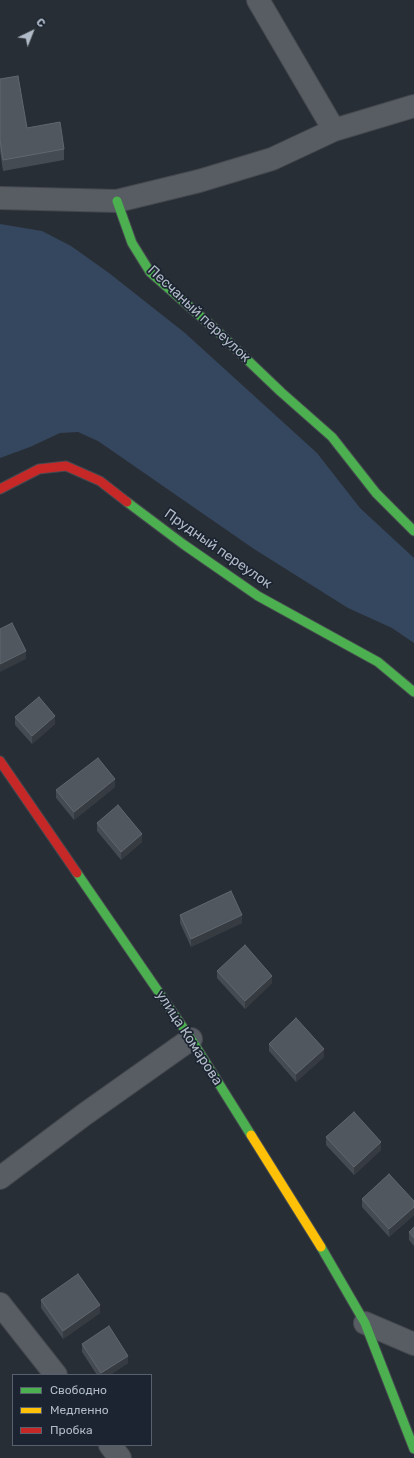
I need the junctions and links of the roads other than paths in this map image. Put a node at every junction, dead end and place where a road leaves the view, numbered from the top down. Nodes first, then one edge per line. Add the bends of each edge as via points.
1 (258, 0) edge
2 (414, 106) edge
3 (334, 130) junction
4 (0, 198) edge
5 (117, 201) junction
6 (0, 489) edge
7 (414, 531) edge
8 (414, 692) edge
9 (0, 761) edge
10 (191, 1039) junction
11 (0, 1178) edge
12 (0, 1304) edge
13 (365, 1323) junction
14 (414, 1344) edge
15 (55, 1374) edge
16 (111, 1446) edge
17 (414, 1449) edge
18 (120, 1458) edge

1 - 3 street
2 - 3 street
3 - 5 street via 272,159 199,181
4 - 5 street
5 - 7 street, Песчаный переулок via 132,243 150,272 332,437 376,493
6 - 8 street, Прудный переулок via 39,469 66,466 100,481 183,544 258,596 378,662
9 - 10 street, улица Комарова
10 - 11 street
10 - 13 street, улица Комарова via 337,1273
12 - 15 street
13 - 14 street
13 - 17 street, улица Комарова
16 - 18 street

